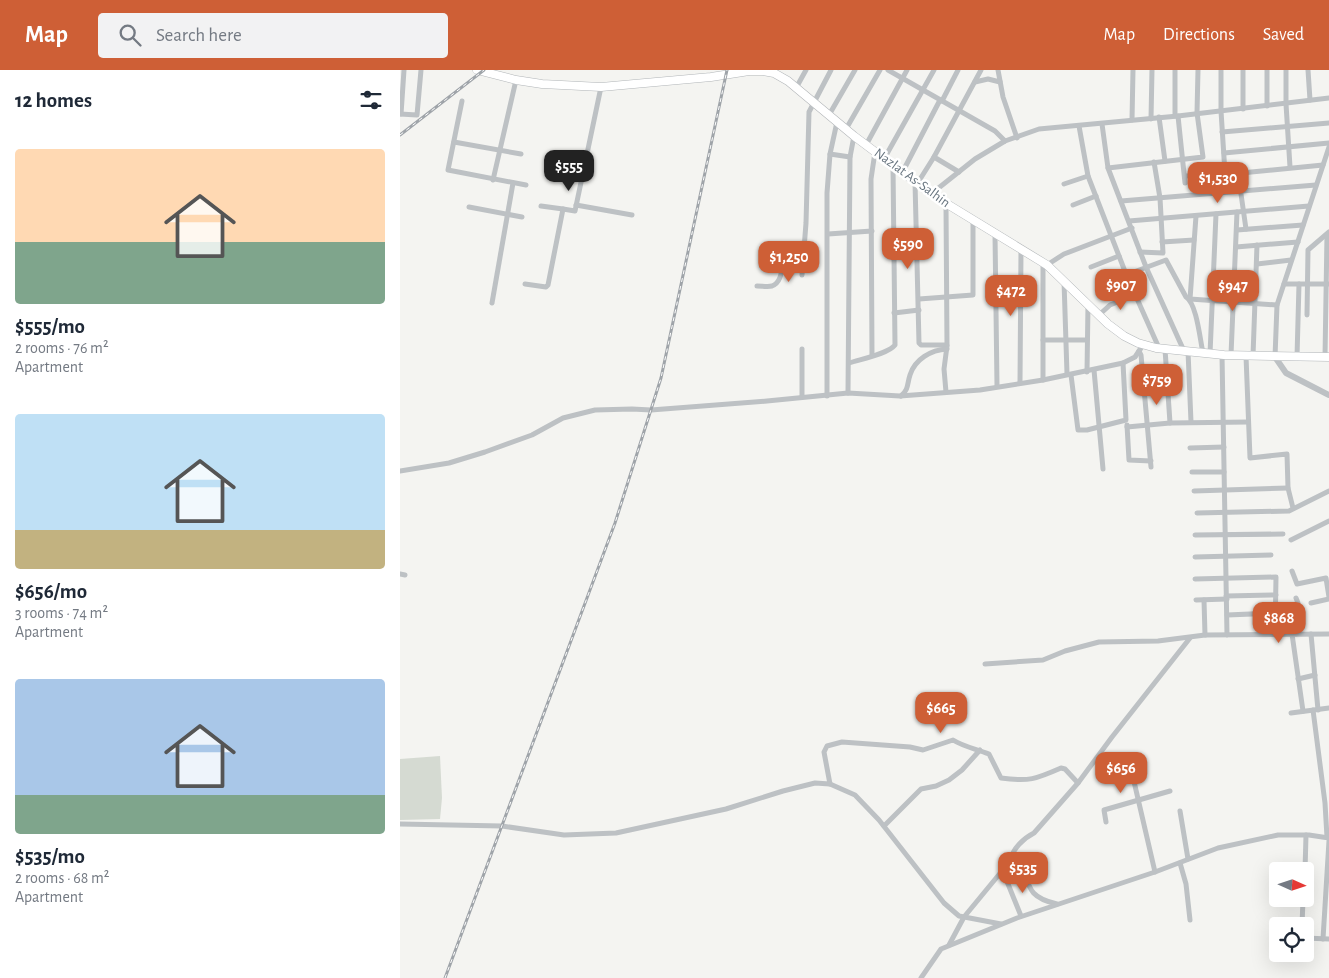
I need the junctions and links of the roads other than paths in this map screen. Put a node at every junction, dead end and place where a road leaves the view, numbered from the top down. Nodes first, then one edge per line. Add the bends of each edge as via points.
1 (404, 70) edge
2 (421, 70) edge
3 (479, 70) edge
4 (806, 70) edge
5 (831, 70) edge
6 (855, 70) edge
7 (880, 70) edge
8 (888, 70) edge
9 (907, 70) edge
10 (934, 70) edge
11 (958, 70) edge
12 (981, 70) edge
13 (998, 70) edge
14 (1133, 70) edge
15 (1152, 70) edge
16 (1175, 70) edge
17 (1198, 70) edge
18 (1221, 70) edge
19 (1243, 70) edge
20 (1267, 70) edge
21 (1286, 70) edge
22 (1308, 70) edge
23 (712, 73) edge
24 (780, 74) edge
25 (902, 78) junction
26 (516, 80) junction
27 (975, 82) junction
28 (1000, 82) junction
29 (601, 87) junction
30 (796, 88) junction
31 (922, 90) junction
32 (1329, 98) edge
33 (1310, 100) junction
34 (462, 101) dead end
35 (941, 101) junction
36 (814, 102) junction
37 (1286, 104) junction
38 (1267, 106) junction
39 (1243, 109) junction
40 (959, 111) junction
41 (1221, 111) junction
42 (1197, 113) junction
43 (400, 114) edge
44 (829, 115) junction
45 (1176, 116) junction
46 (1160, 117) junction
47 (1151, 119) junction
48 (1132, 120) junction
49 (837, 122) junction
50 (1329, 123) edge
51 (1102, 124) junction
52 (1079, 126) junction
53 (1288, 126) junction
54 (846, 129) junction
55 (1222, 132) junction
56 (854, 136) junction
57 (1017, 138) junction
58 (1005, 141) junction
59 (454, 142) junction
60 (866, 145) junction
61 (1329, 145) edge
62 (1290, 147) junction
63 (500, 150) junction
64 (875, 152) junction
65 (1224, 153) junction
66 (521, 154) dead end
67 (830, 154) junction
68 (850, 157) junction
69 (934, 157) junction
70 (884, 159) junction
71 (1183, 159) junction
72 (1165, 161) junction
73 (1154, 162) junction
74 (1323, 165) junction
75 (893, 166) junction
76 (1290, 167) junction
77 (1108, 168) junction
78 (902, 172) junction
79 (959, 172) junction
80 (1226, 173) junction
81 (1238, 173) junction
82 (1088, 176) junction
83 (1186, 176) junction
84 (493, 180) junction
85 (513, 183) junction
86 (916, 183) junction
87 (1185, 183) dead end
88 (1064, 184) dead end
89 (526, 185) dead end
90 (1316, 185) junction
91 (1240, 191) junction
92 (931, 194) junction
93 (1096, 196) junction
94 (1160, 198) junction
95 (1121, 201) junction
96 (576, 205) junction
97 (946, 205) junction
98 (1072, 205) dead end
99 (541, 206) dead end
100 (1309, 206) junction
101 (469, 207) dead end
102 (563, 209) junction
103 (1237, 212) junction
104 (1244, 212) junction
105 (1216, 214) junction
106 (508, 215) junction
107 (632, 215) dead end
108 (1196, 216) junction
109 (522, 217) dead end
110 (1161, 218) junction
111 (973, 220) junction
112 (1129, 221) junction
113 (1303, 225) junction
114 (1132, 228) junction
115 (1246, 229) junction
116 (1237, 230) junction
117 (872, 231) junction
118 (850, 233) junction
119 (1328, 233) edge
120 (828, 234) junction
121 (995, 234) junction
122 (1112, 236) junction
123 (1194, 240) junction
124 (1162, 242) junction
125 (1298, 242) junction
126 (805, 244) junction
127 (1258, 245) junction
128 (1236, 247) junction
129 (1021, 250) junction
130 (1140, 252) junction
131 (1119, 256) junction
132 (1291, 260) junction
133 (1045, 264) junction
134 (1257, 264) junction
135 (1091, 266) dead end
136 (1146, 267) junction
137 (1126, 274) junction
138 (802, 275) dead end
139 (1064, 281) junction
140 (526, 284) dead end
141 (1284, 284) junction
142 (1300, 284) junction
143 (1308, 284) junction
144 (1328, 284) edge
145 (1099, 285) dead end
146 (757, 286) dead end
147 (1135, 295) junction
148 (946, 297) junction
149 (919, 299) junction
150 (1190, 299) junction
151 (1211, 301) junction
152 (1234, 302) junction
153 (492, 303) dead end
154 (1255, 304) junction
155 (1088, 305) junction
156 (1277, 305) junction
157 (919, 310) junction
158 (894, 313) junction
159 (1099, 315) junction
160 (1307, 315) dead end
161 (1043, 340) junction
162 (1066, 340) junction
163 (1086, 340) junction
164 (947, 347) junction
165 (1141, 348) junction
166 (802, 349) dead end
167 (1162, 349) junction
168 (1186, 351) junction
169 (1206, 353) junction
170 (872, 355) junction
171 (1222, 355) junction
172 (1231, 355) junction
173 (1250, 356) junction
174 (1276, 357) junction
175 (1296, 357) junction
176 (1327, 357) edge
177 (849, 363) junction
178 (1123, 363) junction
179 (1094, 370) junction
180 (1087, 372) junction
181 (1069, 375) junction
182 (1044, 380) junction
183 (1020, 383) junction
184 (997, 386) junction
185 (946, 392) junction
186 (848, 393) junction
187 (1329, 395) edge
188 (827, 396) junction
189 (900, 396) junction
190 (802, 397) junction
191 (1126, 420) junction
192 (1223, 421) junction
193 (1191, 422) junction
194 (1248, 422) junction
195 (1170, 423) junction
196 (1148, 425) junction
197 (1100, 427) junction
198 (1127, 427) junction
199 (1224, 447) junction
200 (1190, 448) dead end
201 (1103, 470) dead end
202 (400, 471) edge
203 (1192, 472) dead end
204 (1224, 472) junction
205 (1288, 488) junction
206 (1194, 491) dead end
207 (1224, 491) junction
208 (1329, 491) edge
209 (1293, 508) junction
210 (1225, 512) junction
211 (1197, 513) dead end
212 (1329, 521) edge
213 (1283, 534) dead end
214 (1195, 535) dead end
215 (1225, 535) junction
216 (1291, 540) dead end
217 (1271, 555) dead end
218 (1195, 556) dead end
219 (1226, 556) junction
220 (1292, 571) dead end
221 (1226, 578) junction
222 (1195, 579) dead end
223 (1276, 595) junction
224 (1227, 598) junction
225 (1296, 598) dead end
226 (1329, 598) edge
227 (1196, 600) dead end
228 (1204, 600) junction
229 (1311, 603) dead end
230 (1275, 613) junction
231 (1227, 615) junction
232 (1275, 634) junction
233 (1294, 634) junction
234 (1311, 634) junction
235 (1329, 634) edge
236 (1205, 635) junction
237 (1227, 635) junction
238 (1190, 638) junction
239 (1329, 641) edge
240 (985, 664) dead end
241 (1315, 675) junction
242 (1298, 679) junction
243 (1329, 708) edge
244 (1316, 710) junction
245 (1303, 711) junction
246 (1291, 713) dead end
247 (980, 750) junction
248 (1129, 760) dead end
249 (1078, 783) junction
250 (830, 784) junction
251 (1170, 791) dead end
252 (1138, 800) junction
253 (1180, 811) dead end
254 (1106, 822) dead end
255 (400, 824) edge
256 (884, 826) junction
257 (1306, 835) junction
258 (1328, 839) edge
259 (1188, 859) junction
260 (1011, 860) junction
261 (1180, 862) junction
262 (1304, 862) edge
263 (1155, 872) junction
264 (1006, 879) dead end
265 (1057, 904) junction
266 (1021, 916) junction
267 (964, 917) junction
268 (1190, 920) dead end
269 (1001, 924) junction
270 (1326, 939) edge
271 (949, 946) junction
272 (921, 978) edge

1 - 43 street
2 - 43 street via 417,115
3 - 26 main road, Nazlat As-Salhin
4 - 30 street
5 - 36 street
6 - 44 street
7 - 54 street
8 - 25 street
9 - 25 street
10 - 31 street
11 - 35 street
12 - 27 street
13 - 28 street
14 - 48 street
15 - 47 street
16 - 45 street
17 - 42 street
18 - 41 street
19 - 39 street
20 - 38 street
21 - 37 street
22 - 33 street
23 - 24 main road, Nazlat As-Salhin via 763,70
23 - 29 main road, Nazlat As-Salhin
24 - 30 main road, Nazlat As-Salhin
25 - 31 street
25 - 60 street
26 - 29 main road, Nazlat As-Salhin
26 - 63 street
27 - 28 street via 988,79
27 - 40 street
28 - 57 street
29 - 96 street
30 - 36 main road, Nazlat As-Salhin
31 - 35 street
31 - 70 street
32 - 33 street
33 - 37 street
34 - 59 street
35 - 40 street
35 - 78 street
36 - 44 main road, Nazlat As-Salhin
36 - 126 street via 808,124
37 - 38 street
37 - 53 street
38 - 39 street
39 - 41 street
40 - 58 street via 995,131
40 - 69 street
41 - 42 street
41 - 55 street
42 - 45 street
42 - 71 street via 1203,157
44 - 49 main road, Nazlat As-Salhin
45 - 46 street
45 - 71 street
46 - 47 street
46 - 72 street
47 - 48 street
48 - 51 street
49 - 54 main road, Nazlat As-Salhin
49 - 67 street
50 - 53 street
51 - 52 street
51 - 77 street
52 - 57 street via 1039,129
52 - 82 street
53 - 55 street
53 - 62 street
54 - 56 main road, Nazlat As-Salhin
55 - 65 street
56 - 60 main road, Nazlat As-Salhin
56 - 68 street
57 - 58 street
58 - 79 street
59 - 63 street
59 - 84 street via 448,170
60 - 64 main road, Nazlat As-Salhin
61 - 62 street
61 - 74 street
62 - 65 street
62 - 76 street
63 - 66 street
63 - 84 street
64 - 70 main road, Nazlat As-Salhin
64 - 117 street via 871,179
65 - 80 street
67 - 68 street
67 - 120 street
68 - 118 street
69 - 79 street
69 - 86 street
70 - 75 main road, Nazlat As-Salhin
71 - 72 street
71 - 83 street
72 - 73 street
73 - 77 street
73 - 94 street
74 - 76 street
74 - 90 street
75 - 78 main road, Nazlat As-Salhin
75 - 158 street
76 - 81 street
77 - 95 street
78 - 86 main road, Nazlat As-Salhin
79 - 92 street
80 - 81 street
80 - 83 street
81 - 91 street
82 - 88 street
82 - 93 street
83 - 87 street
84 - 85 street
85 - 89 street
85 - 106 street
86 - 92 main road, Nazlat As-Salhin
86 - 149 street
90 - 91 street
90 - 100 street
91 - 94 street
91 - 104 street
92 - 97 main road, Nazlat As-Salhin
93 - 98 street
93 - 122 street
94 - 95 street
94 - 110 street
95 - 112 street
96 - 102 street via 574,212
96 - 107 street
97 - 111 main road, Nazlat As-Salhin
97 - 148 street
99 - 102 street
100 - 104 street
100 - 113 street
101 - 106 street
102 - 140 street via 548,286
103 - 104 street
103 - 105 street
103 - 116 street
104 - 115 street
105 - 108 street
105 - 151 street
106 - 109 street
106 - 153 street
108 - 110 street
108 - 123 street
110 - 112 street
110 - 124 street
111 - 121 main road, Nazlat As-Salhin
111 - 148 street via 974,293 972,296
112 - 114 street
113 - 115 street
113 - 125 street
114 - 122 street
114 - 130 street
115 - 116 street
116 - 128 street
117 - 118 street
117 - 170 street
118 - 120 street
118 - 177 street
119 - 143 street via 1308,250
119 - 144 street
120 - 188 street
121 - 129 main road, Nazlat As-Salhin
121 - 184 street
122 - 131 street
122 - 133 street
123 - 124 street
123 - 150 street
124 - 130 street via 1162,253
125 - 127 street
125 - 132 street
126 - 138 street
126 - 146 street via 788,249 775,285
127 - 128 street
127 - 134 street
128 - 152 street
129 - 133 main road, Nazlat As-Salhin
129 - 183 street
130 - 136 street
131 - 135 street
131 - 137 street
132 - 134 street
132 - 141 street
133 - 139 main road, Nazlat As-Salhin
133 - 161 street
134 - 154 street
136 - 137 street
136 - 150 street via 1166,260
136 - 168 street
137 - 145 street
137 - 147 street
139 - 155 main road, Nazlat As-Salhin
139 - 162 street
141 - 142 street
141 - 156 street
142 - 143 street
142 - 175 street
143 - 144 street
143 - 160 street
144 - 176 street
147 - 159 street via 1110,305
147 - 167 street
148 - 149 street
148 - 164 street
149 - 157 street
150 - 151 street
150 - 169 street
151 - 152 street
151 - 169 street
152 - 154 street
152 - 172 street
154 - 156 street
154 - 173 street
155 - 159 main road, Nazlat As-Salhin
155 - 163 street
156 - 174 street
157 - 158 street
157 - 164 street via 920,344
158 - 170 street via 895,347
159 - 165 main road, Nazlat As-Salhin
161 - 162 street
161 - 182 street
162 - 163 street
162 - 181 street
163 - 180 street
164 - 185 street via 944,369
164 - 189 street via 923,357 911,372 908,387
165 - 167 main road, Nazlat As-Salhin
165 - 178 street via 1135,357
165 - 196 street
166 - 190 street
167 - 168 main road, Nazlat As-Salhin
167 - 195 street
168 - 169 main road, Nazlat As-Salhin
168 - 193 street
169 - 171 main road, Nazlat As-Salhin
170 - 177 street
171 - 172 main road, Nazlat As-Salhin
171 - 192 street
172 - 173 main road, Nazlat As-Salhin
173 - 174 main road, Nazlat As-Salhin
173 - 194 street
174 - 175 main road, Nazlat As-Salhin
174 - 187 street via 1286,373
175 - 176 main road, Nazlat As-Salhin
177 - 186 street
178 - 179 street
178 - 191 street
179 - 180 street
179 - 197 street
180 - 181 street
181 - 182 street
181 - 197 street via 1078,430
182 - 183 street
183 - 184 street
184 - 185 street
185 - 189 street
186 - 188 street
186 - 189 street
188 - 190 street
190 - 202 street via 651,410 596,410 563,418 532,435 486,452 449,463
191 - 197 street
191 - 198 street
192 - 193 street
192 - 194 street
192 - 199 street
193 - 195 street
194 - 205 street via 1250,458 1287,454
195 - 196 street
196 - 198 street
196 - 198 street via 1151,464 1129,460
197 - 201 street
199 - 200 street
199 - 204 street
203 - 204 street
204 - 207 street
205 - 207 street
205 - 209 street
206 - 207 street
207 - 210 street
208 - 209 street
209 - 210 street
210 - 211 street
210 - 215 street
212 - 216 street
213 - 215 street
214 - 215 street
215 - 219 street
217 - 219 street
218 - 219 street
219 - 221 street
220 - 226 street via 1297,584 1326,578
221 - 222 street
221 - 223 street via 1276,577
221 - 224 street
223 - 224 street
223 - 230 street
224 - 228 street
224 - 231 street
225 - 233 street
226 - 229 street
227 - 228 street
228 - 236 street
230 - 231 street
230 - 232 street
231 - 237 street
232 - 233 street
232 - 237 street
233 - 234 street
233 - 242 street
234 - 235 street
234 - 241 street
235 - 239 street
236 - 237 street
236 - 238 street
238 - 240 street via 1158,642 1099,642 1043,660
238 - 249 street
241 - 242 street
241 - 244 street
242 - 245 street
243 - 244 street
244 - 245 street
244 - 258 street
245 - 246 street
247 - 249 street via 989,754 1001,778 1036,779 1061,768
247 - 250 street via 962,746 953,740 923,750 842,742 828,746 824,752
247 - 256 street via 949,780 921,789
248 - 252 street
249 - 260 street via 1012,854
250 - 255 street via 815,783 726,809 616,833 564,835 502,826
250 - 256 street via 855,795
251 - 252 street
252 - 254 street via 1104,810
252 - 263 street
253 - 259 street
256 - 267 street via 944,902
257 - 258 street
257 - 259 street via 1278,835 1218,848
257 - 262 street
258 - 270 street
259 - 261 street
260 - 265 street via 1020,860 1031,892 1044,901
260 - 267 street
261 - 263 street
261 - 268 street
263 - 265 street
264 - 266 street
265 - 266 street
266 - 269 street
267 - 269 street
267 - 271 street
269 - 271 street
271 - 272 street via 941,950

